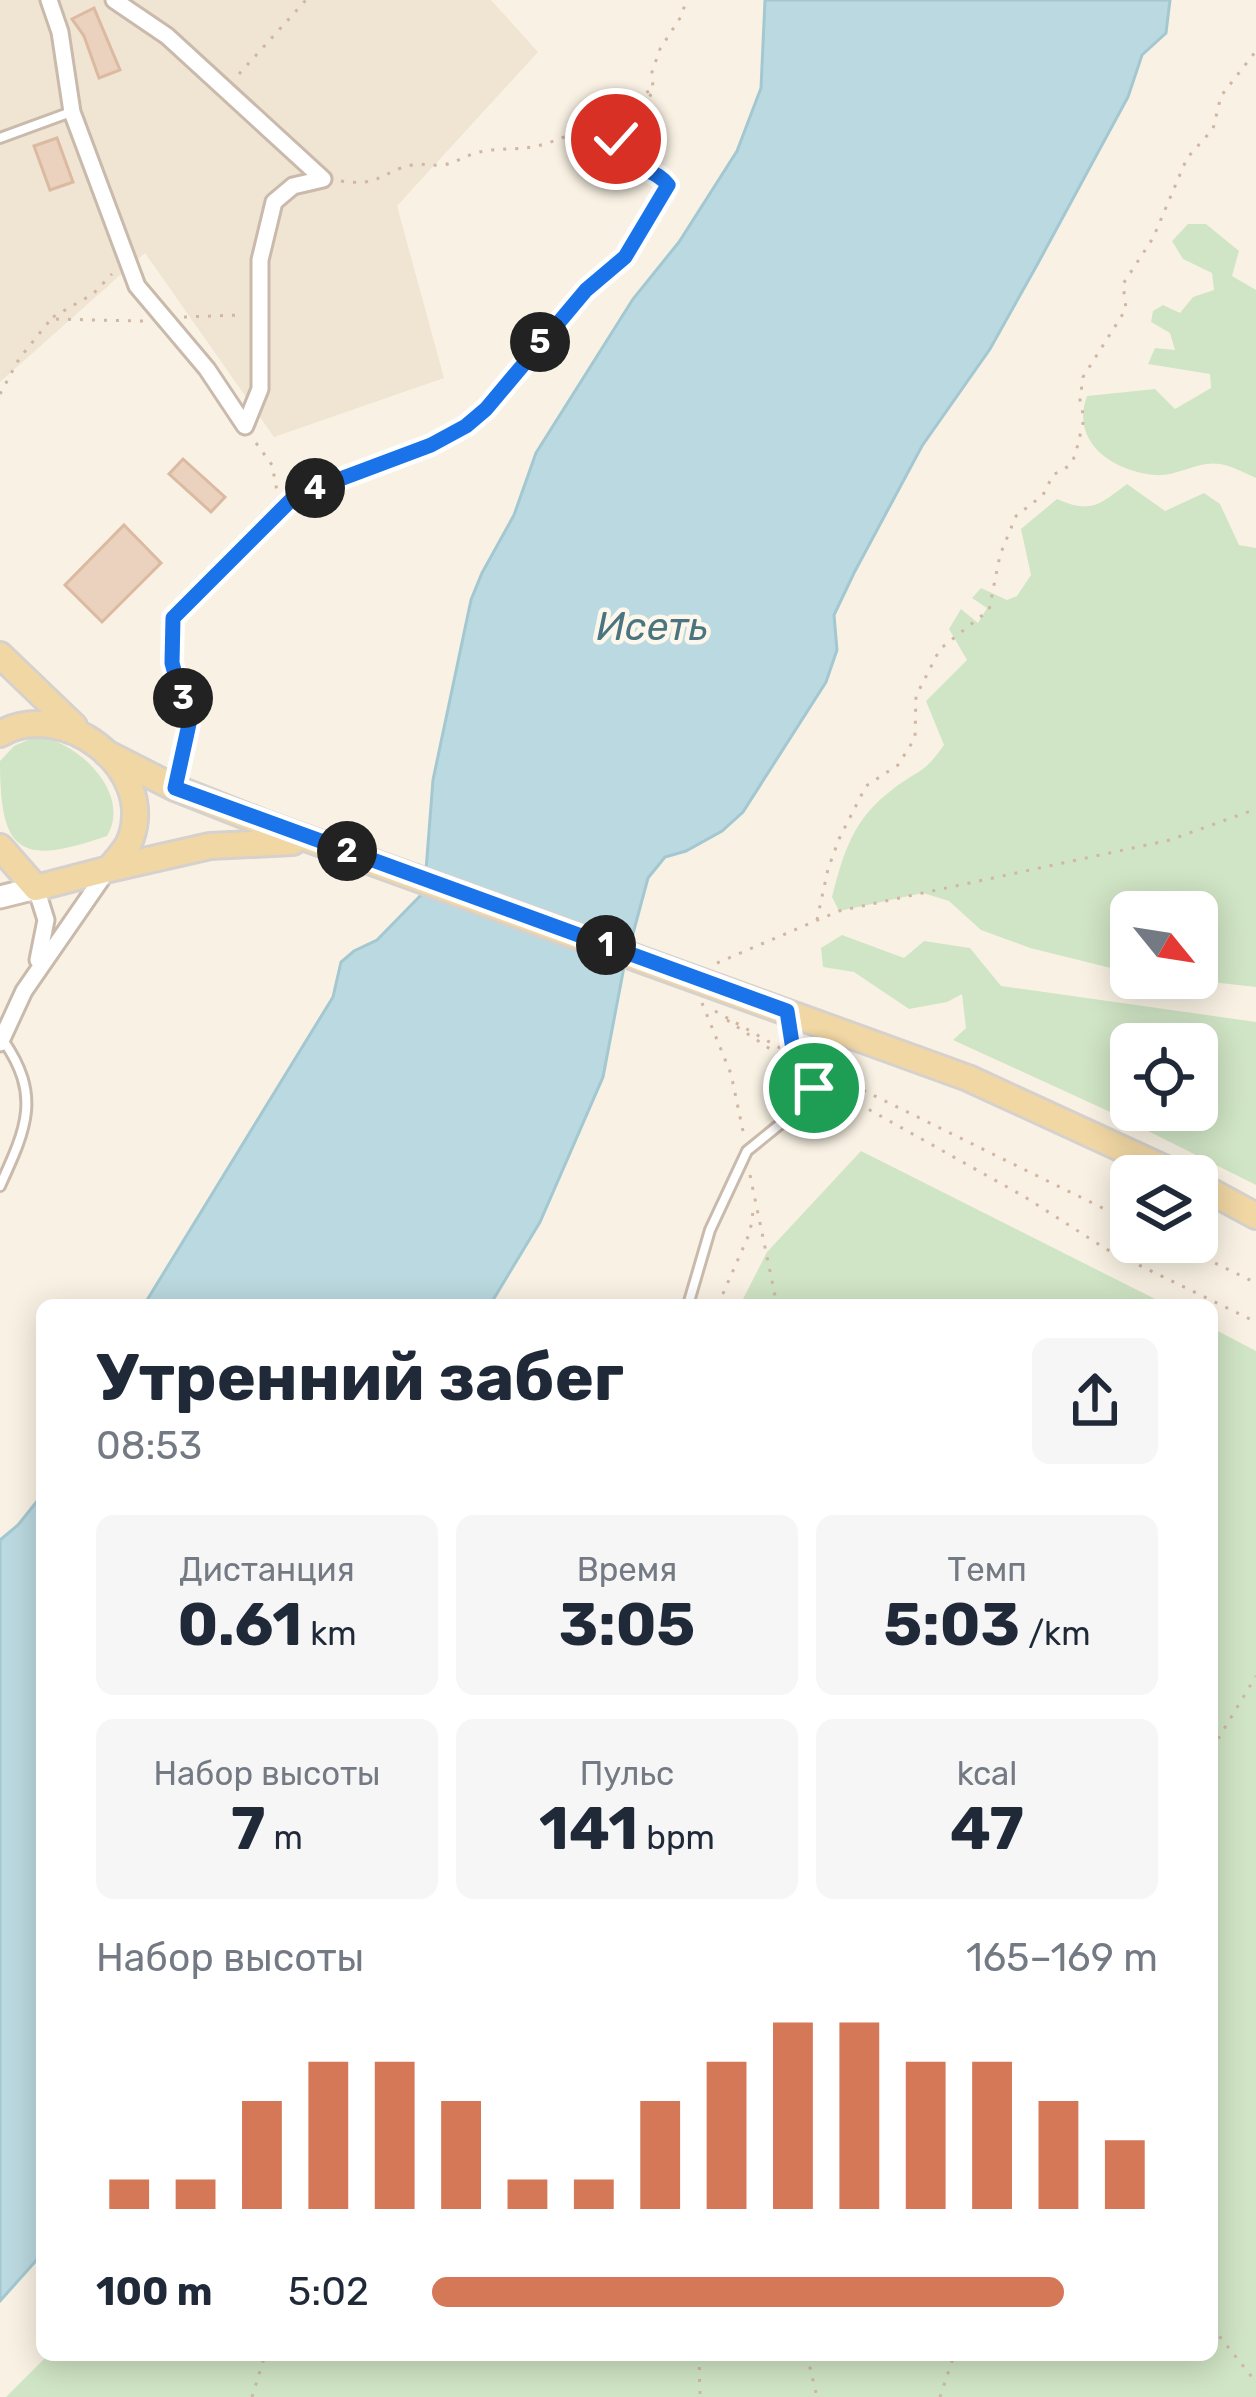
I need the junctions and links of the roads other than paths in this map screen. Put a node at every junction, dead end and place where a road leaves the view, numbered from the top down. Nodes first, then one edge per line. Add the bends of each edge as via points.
1 (49, 0) edge
2 (114, 0) edge
3 (72, 112) junction
4 (0, 138) edge
5 (254, 536) road end
6 (0, 655) edge
7 (0, 734) edge
8 (84, 736) junction
9 (106, 753) junction
10 (175, 788) junction
11 (0, 847) edge
12 (365, 857) junction
13 (109, 869) junction
14 (36, 888) junction
15 (0, 898) edge
16 (24, 991) junction
17 (787, 1011) junction
18 (1, 1041) edge
19 (1137, 1155) edge
20 (0, 1186) edge
21 (1218, 1195) edge
22 (1256, 1216) edge
23 (690, 1299) edge

1 - 3 street
2 - 3 street via 167,36 323,179 293,186 274,202 260,260 260,389 245,426 137,286
3 - 4 lane
5 - 10 lane via 173,618 172,663 189,724
6 - 8 main road
7 - 8 main road via 53,722
8 - 9 main road
9 - 10 main road
9 - 13 main road via 134,809 131,836
10 - 12 main road
11 - 14 main road
12 - 13 main road via 301,843 238,842
12 - 17 main road
13 - 14 main road
13 - 16 street
14 - 15 main road
14 - 16 street via 46,920
16 - 18 street
17 - 19 main road via 1021,1100
17 - 23 lane via 794,1056 814,1088 810,1100 747,1151 710,1230
18 - 20 lane via 27,1085 27,1121
21 - 22 main road

